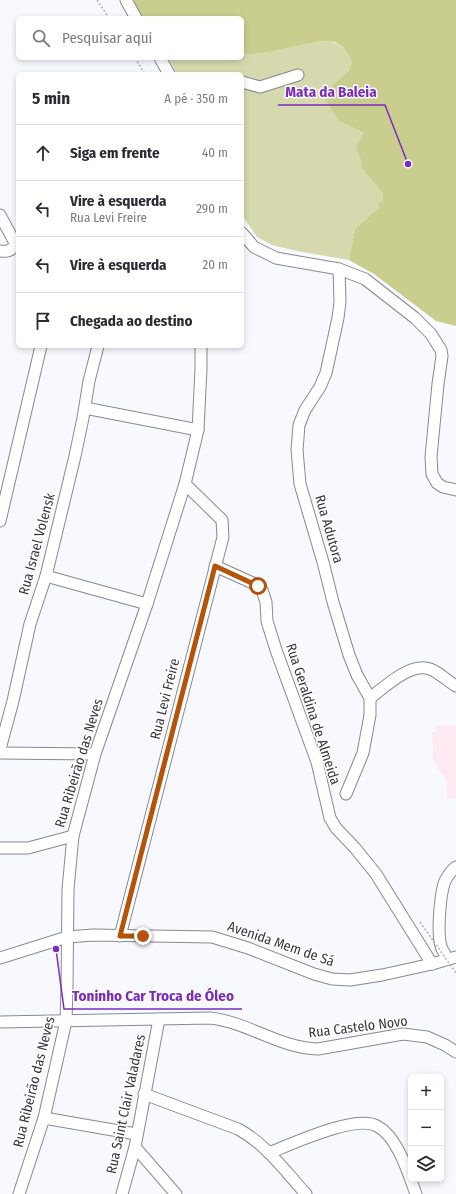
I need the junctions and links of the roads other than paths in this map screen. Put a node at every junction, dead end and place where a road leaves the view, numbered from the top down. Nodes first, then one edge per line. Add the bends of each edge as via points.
1 (126, 0) edge
2 (135, 16) edge
3 (161, 60) edge
4 (168, 72) edge
5 (298, 75) dead end
6 (244, 83) edge
7 (2, 219) edge
8 (16, 229) edge
9 (244, 235) edge
10 (0, 250) edge
11 (339, 269) junction
12 (41, 348) edge
13 (97, 348) edge
14 (201, 348) edge
15 (85, 408) junction
16 (198, 430) junction
17 (185, 484) junction
18 (456, 490) edge
19 (0, 522) edge
20 (215, 566) junction
21 (46, 576) junction
22 (147, 604) junction
23 (456, 686) edge
24 (370, 698) junction
25 (0, 750) edge
26 (0, 753) edge
27 (95, 754) junction
28 (346, 794) dead end
29 (73, 836) junction
30 (0, 848) edge
31 (456, 867) edge
32 (120, 936) junction
33 (67, 937) junction
34 (0, 958) edge
35 (452, 958) edge
36 (432, 964) junction
37 (158, 1019) junction
38 (66, 1021) junction
39 (0, 1022) edge
40 (456, 1052) edge
41 (144, 1094) junction
42 (44, 1118) junction
43 (136, 1134) junction
44 (135, 1147) junction
45 (269, 1153) junction
46 (19, 1194) edge
47 (122, 1194) edge
48 (176, 1194) edge
49 (306, 1194) edge
50 (416, 1194) edge

1 - 2 street
3 - 4 street
5 - 6 street via 260,87
7 - 8 street
7 - 10 street via 15,243 11,250
9 - 11 street via 254,247 276,258
11 - 18 street via 365,279 415,318 431,334 441,350 431,457 432,474 443,487
11 - 24 street, Rua Adutora via 340,302 326,373 299,425 297,450 300,484 333,602 349,655
12 - 19 street
13 - 15 street, Rua Israel Volensk
14 - 16 street, Rua Ribeirão das Neves
15 - 16 street
15 - 21 street, Rua Israel Volensk
16 - 17 street, Rua Ribeirão das Neves
17 - 20 street, Rua Levi Freire via 222,520 223,536
17 - 22 street, Rua Ribeirão das Neves
20 - 32 street, Rua Levi Freire
20 - 36 street, Rua Geraldina de Almeida via 262,590 266,602 267,621 317,762 330,818 376,874
21 - 22 street
21 - 25 street, Rua Israel Volensk via 30,624
22 - 27 street, Rua Ribeirão das Neves
23 - 24 street via 430,669 415,668
24 - 28 street via 370,715 363,754
26 - 27 street
27 - 29 street, Rua Ribeirão das Neves
29 - 30 street via 28,848
29 - 33 street, Rua Ribeirão das Neves
31 - 35 street via 446,879 443,890 439,931 441,946
32 - 33 street, Avenida Mem de Sá
32 - 36 street, Avenida Mem de Sá via 212,937 332,979 350,980
33 - 34 street, Avenida Mem de Sá
33 - 38 street, Rua Ribeirão das Neves
35 - 36 street, Avenida Mem de Sá
37 - 38 street, Rua Castelo Novo
37 - 40 street, Rua Castelo Novo via 220,1019 287,1045 305,1049 403,1034 427,1037
37 - 41 street, Rua Saint Clair Valadares
38 - 39 street, Rua Castelo Novo
38 - 42 street, Rua Ribeirão das Neves
41 - 43 street, Rua Saint Clair Valadares
41 - 45 street via 238,1129 248,1134
42 - 43 street
42 - 46 street, Rua Ribeirão das Neves
43 - 44 street, Rua Saint Clair Valadares
44 - 47 street, Rua Saint Clair Valadares
44 - 48 street
45 - 49 street
45 - 50 street via 357,1122 370,1123 388,1135 405,1164

